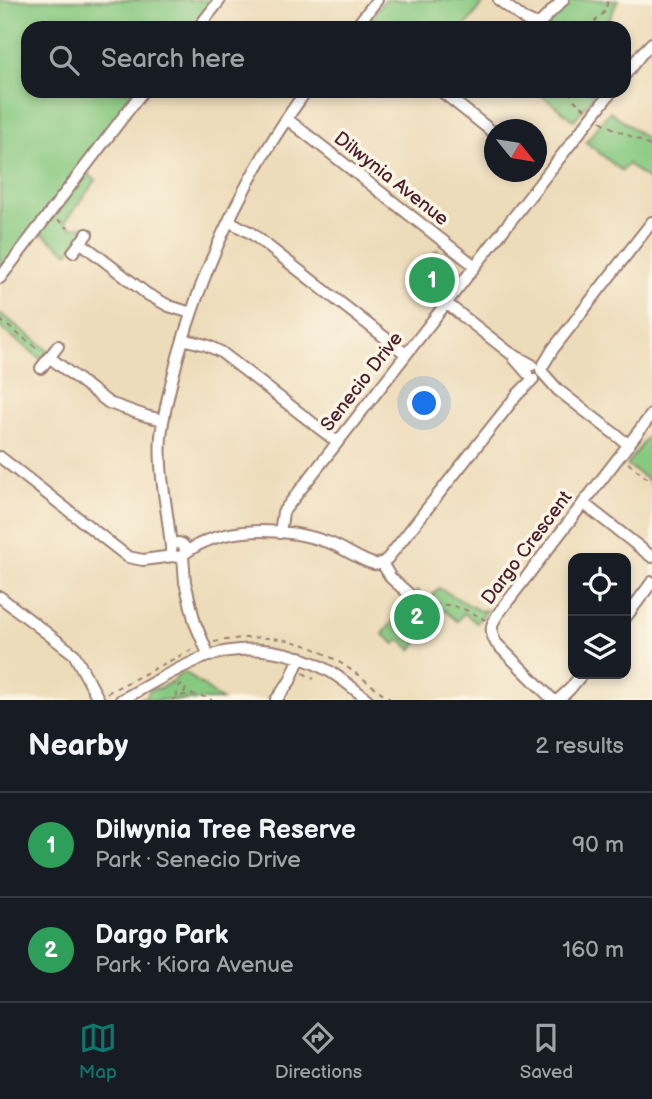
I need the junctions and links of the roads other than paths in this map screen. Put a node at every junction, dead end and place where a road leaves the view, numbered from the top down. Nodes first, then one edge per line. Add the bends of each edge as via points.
1 (220, 0) edge
2 (377, 0) edge
3 (499, 0) edge
4 (563, 0) edge
5 (204, 21) edge
6 (360, 21) edge
7 (528, 21) edge
8 (542, 21) edge
9 (652, 43) edge
10 (631, 67) edge
11 (138, 98) edge
12 (301, 98) edge
13 (450, 98) edge
14 (607, 98) edge
15 (287, 118) junction
16 (484, 124) edge
17 (547, 167) edge
18 (535, 182) edge
19 (229, 221) junction
20 (652, 222) edge
21 (73, 252) dead end
22 (475, 266) junction
23 (0, 278) edge
24 (446, 303) junction
25 (191, 313) junction
26 (183, 339) junction
27 (58, 346) dead end
28 (44, 354) junction
29 (406, 354) junction
30 (41, 368) dead end
31 (534, 372) junction
32 (652, 414) edge
33 (163, 419) junction
34 (337, 442) junction
35 (629, 445) junction
36 (0, 457) edge
37 (583, 503) junction
38 (280, 533) junction
39 (177, 551) junction
40 (652, 557) edge
41 (382, 563) junction
42 (652, 582) edge
43 (408, 593) road end
44 (0, 597) edge
45 (627, 616) edge
46 (206, 657) junction
47 (300, 657) junction
48 (578, 679) edge
49 (101, 697) edge
50 (121, 700) edge
51 (276, 700) edge
52 (368, 700) edge
53 (556, 700) edge

1 - 5 street
2 - 6 street
3 - 7 street
4 - 8 street
9 - 10 street
11 - 23 street
12 - 15 street
13 - 16 street
14 - 17 street, Senecio Drive
15 - 19 street
15 - 22 street, Dilwynia Avenue
18 - 22 street, Senecio Drive
19 - 25 street
19 - 29 street via 251,233
20 - 31 street
21 - 25 street via 84,238 147,294
22 - 24 street, Senecio Drive
24 - 29 street, Senecio Drive
24 - 31 street
25 - 26 street
26 - 33 street
26 - 34 street via 221,352
27 - 28 street
28 - 30 street
28 - 33 street via 109,403
29 - 34 street, Senecio Drive
31 - 35 street
31 - 41 street
32 - 35 street, Dargo Crescent
33 - 39 street via 163,489 178,533
34 - 38 street, Senecio Drive via 283,512
35 - 37 street, Dargo Crescent
36 - 39 street via 123,554 149,560
37 - 40 street
37 - 53 street, Dargo Crescent via 498,614 491,630 496,643
38 - 39 street via 239,533 190,541
38 - 41 street via 313,538
39 - 46 street
41 - 43 street
42 - 45 street
44 - 49 street via 74,654
46 - 47 street via 251,650
46 - 50 street
47 - 51 street
47 - 52 street via 328,670
48 - 53 street

